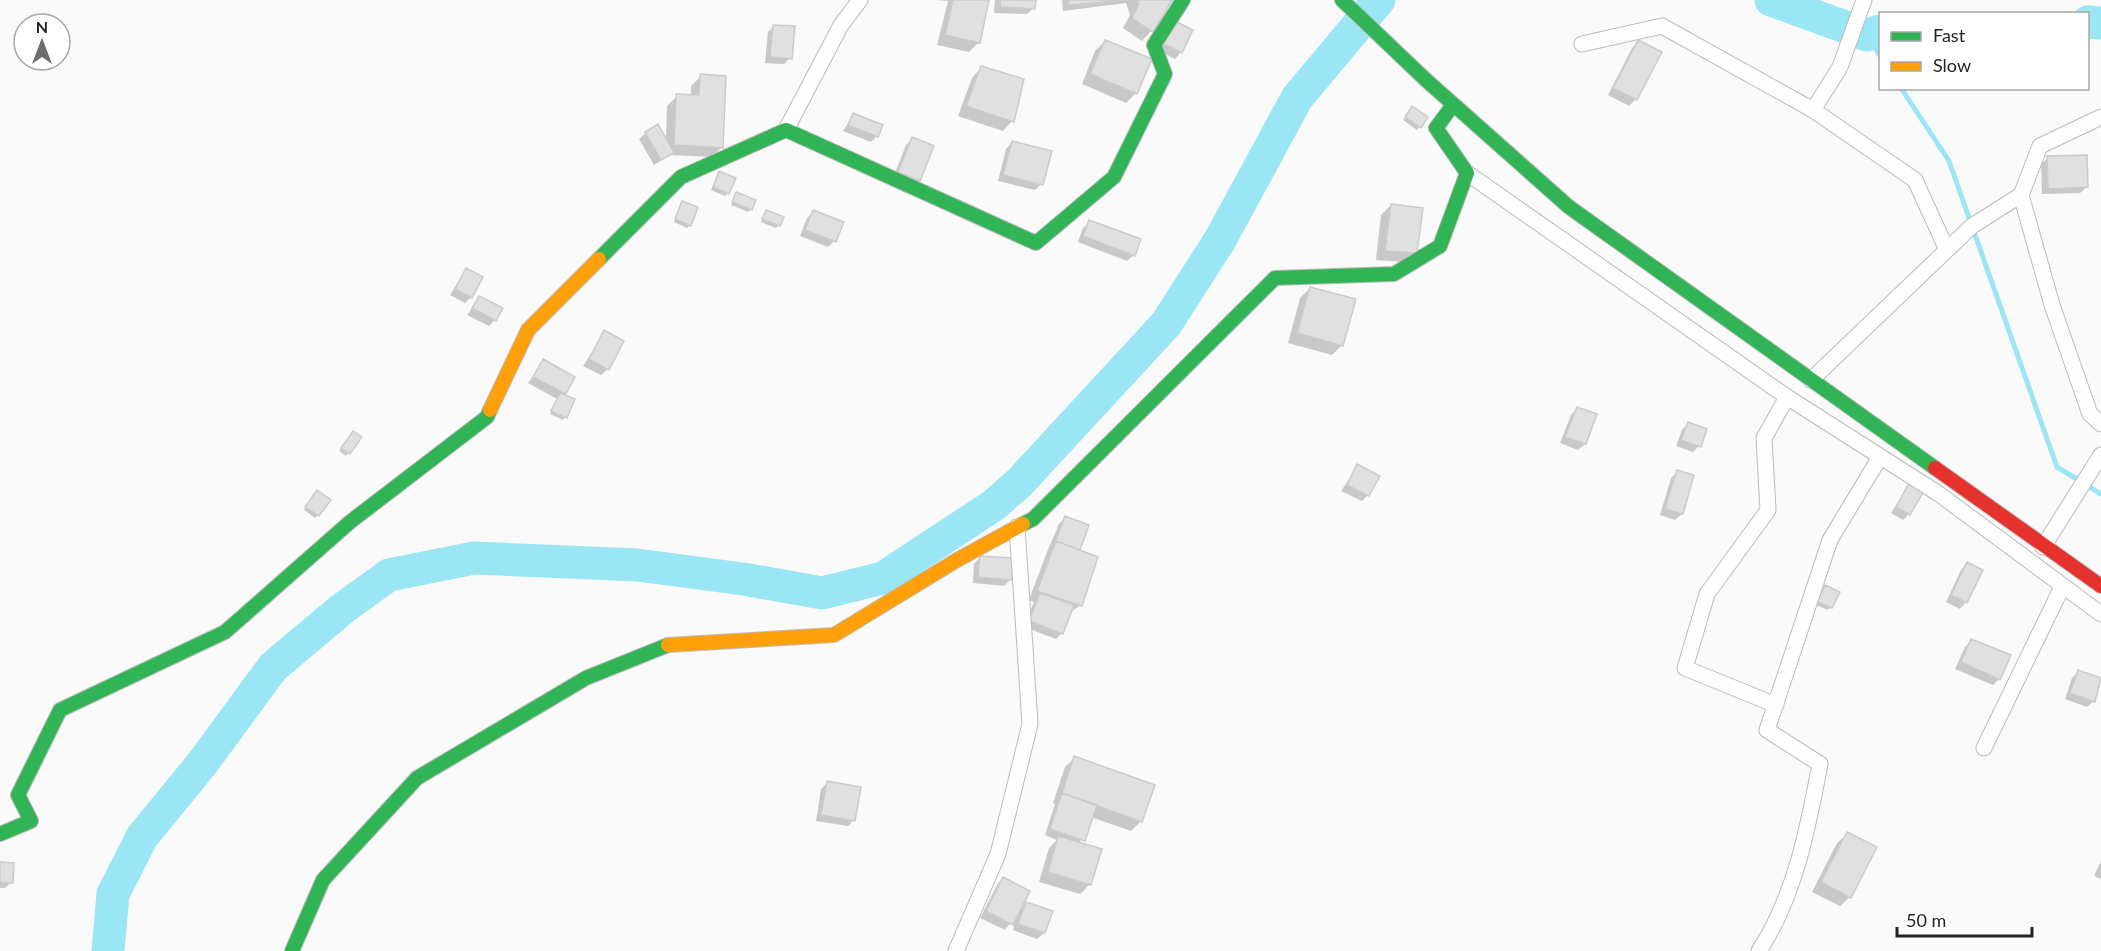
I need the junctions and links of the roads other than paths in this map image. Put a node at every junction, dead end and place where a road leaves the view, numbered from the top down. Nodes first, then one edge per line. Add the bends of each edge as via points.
1 (860, 0) edge
2 (1183, 0) edge
3 (1342, 0) edge
4 (1864, 0) edge
5 (1582, 44) dead end
6 (1453, 105) junction
7 (1813, 110) junction
8 (2101, 117) edge
9 (786, 130) junction
10 (1467, 173) junction
11 (2021, 195) junction
12 (1947, 250) junction
13 (1810, 380) junction
14 (1787, 397) junction
15 (2101, 424) edge
16 (2101, 455) edge
17 (1880, 457) junction
18 (1017, 527) junction
19 (2043, 547) junction
20 (2101, 586) edge
21 (2062, 587) junction
22 (2101, 614) edge
23 (1776, 705) junction
24 (1984, 748) dead end
25 (0, 834) edge
26 (292, 951) edge
27 (956, 951) edge
28 (1759, 951) edge

1 - 9 street via 841,25
2 - 9 main road via 1154,45 1165,74 1114,177 1036,243
3 - 6 main road
4 - 7 street via 1840,67
5 - 7 street via 1662,26
6 - 10 main road via 1436,128
6 - 13 main road via 1569,207
7 - 12 street via 1915,180
8 - 11 street via 2040,146
9 - 25 main road via 681,177 528,330 487,417 350,522 225,632 60,710 18,795 31,821
10 - 14 street
10 - 18 main road via 1440,246 1394,274 1275,278 1033,519
11 - 12 street via 1972,226
11 - 15 street via 2052,305 2090,414
12 - 13 street
13 - 19 main road
14 - 17 street
14 - 23 street via 1764,438 1768,510 1707,594 1685,668
16 - 19 street
17 - 21 street via 1939,494
17 - 23 street via 1830,540
18 - 26 main road via 834,635 672,643 586,678 417,778 323,880
18 - 27 street via 1030,724 998,854
19 - 20 main road
21 - 22 street
21 - 24 street
23 - 28 street via 1767,730 1820,764 1805,842 1772,932

